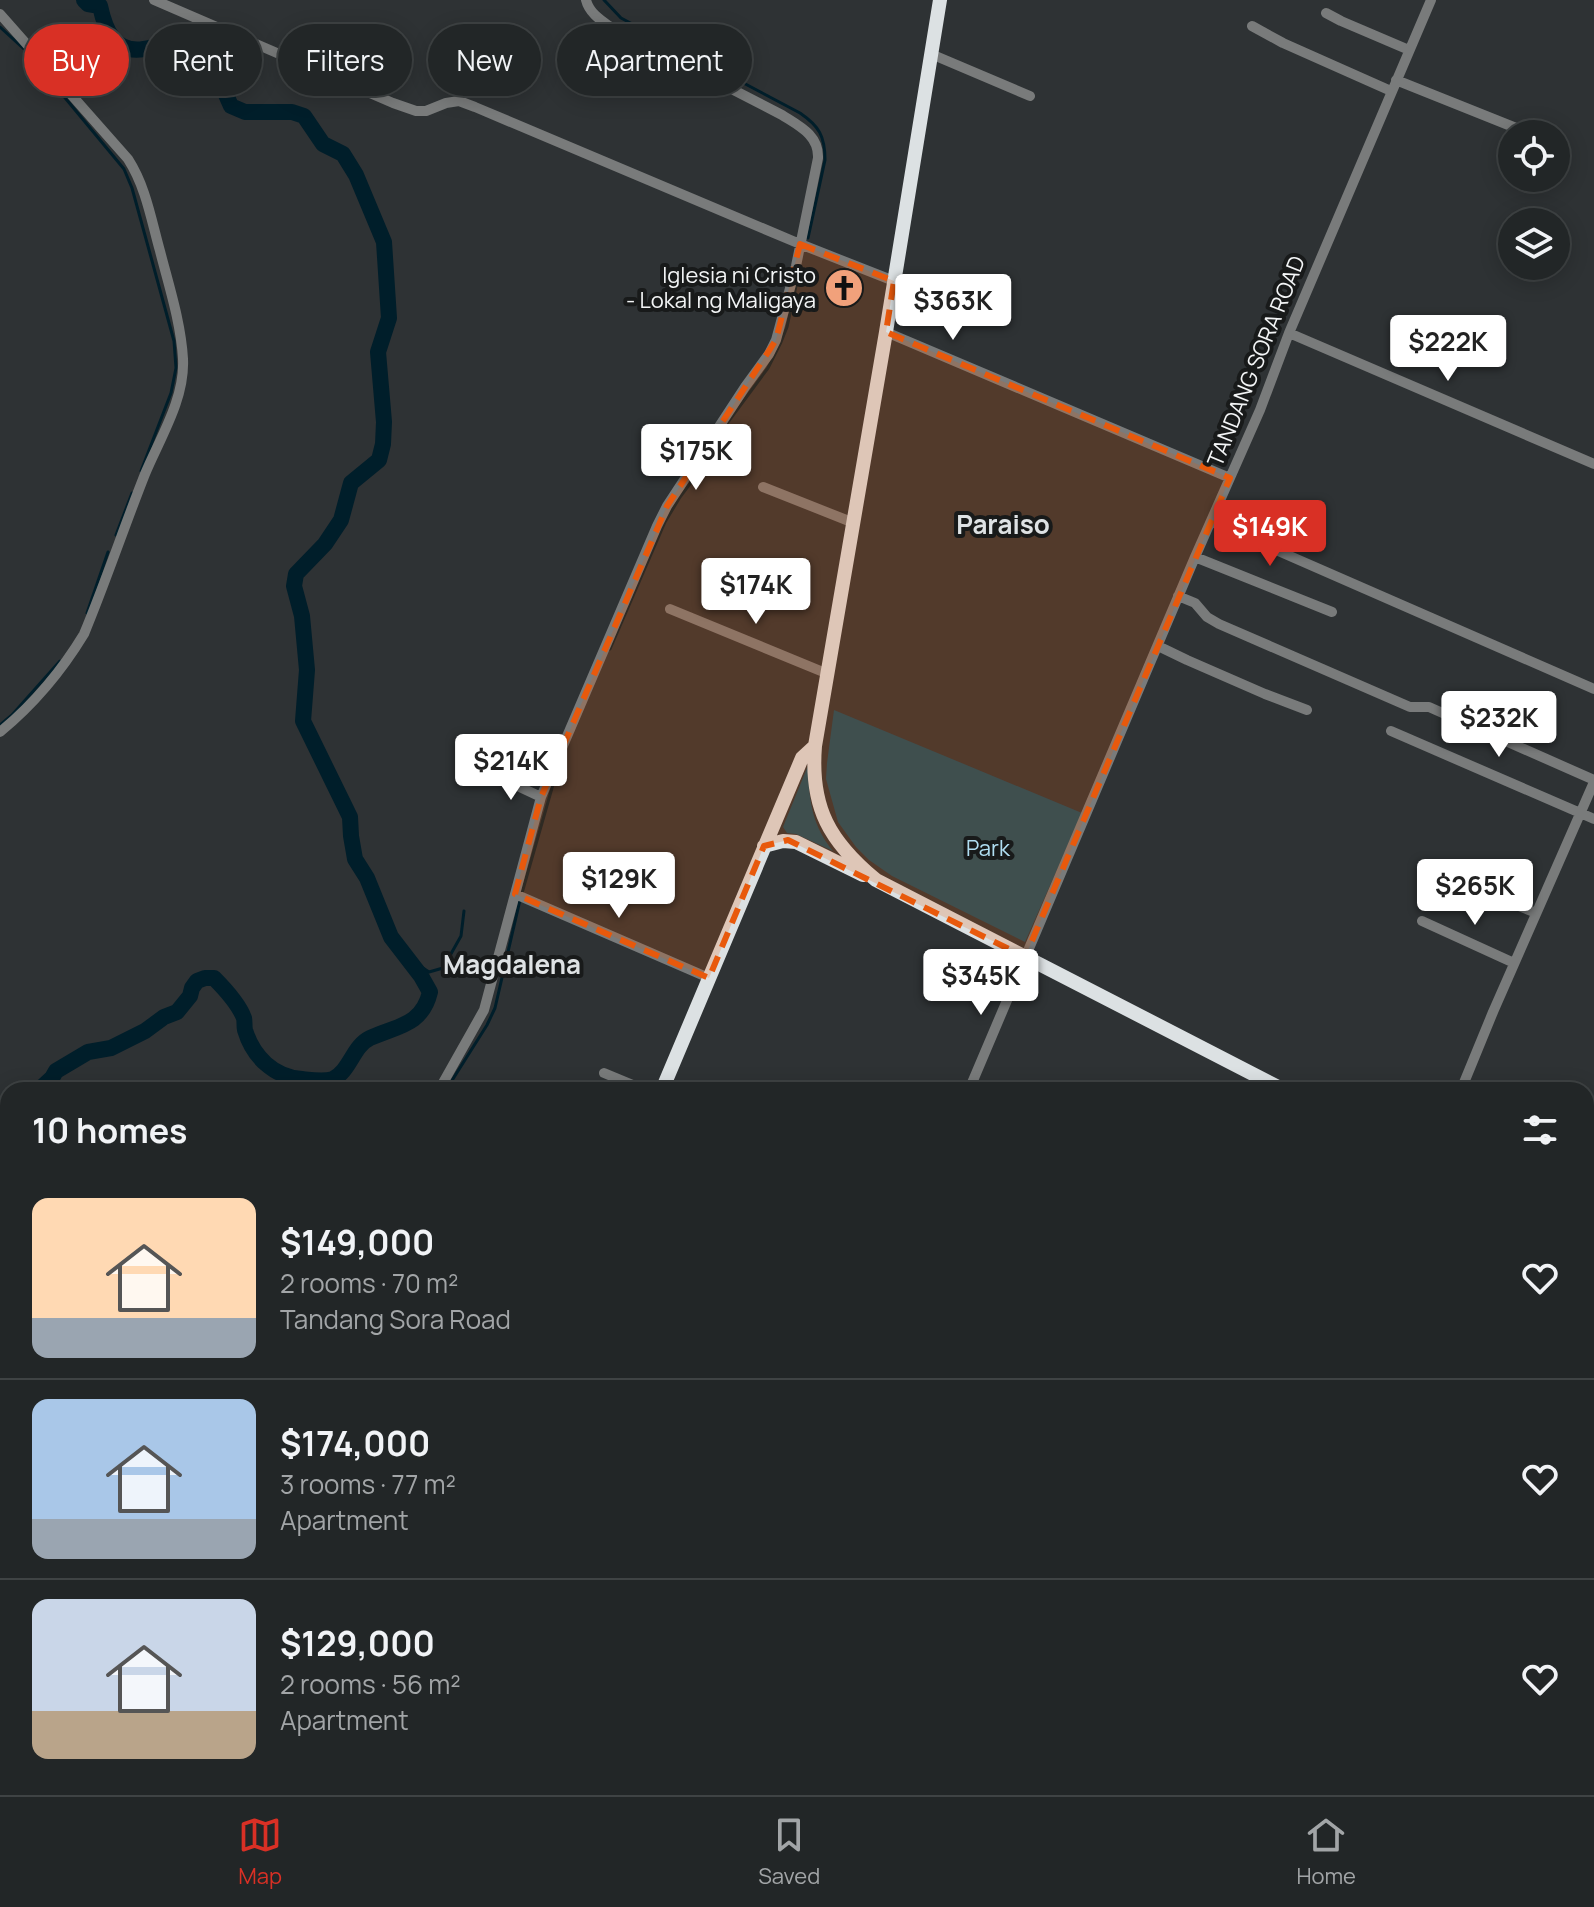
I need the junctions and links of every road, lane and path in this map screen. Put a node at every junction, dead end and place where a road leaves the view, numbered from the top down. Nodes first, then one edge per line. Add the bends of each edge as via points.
1 (154, 0) edge
2 (586, 0) edge
3 (940, 0) edge
4 (1431, 0) edge
5 (1326, 13) dead end
6 (0, 14) edge
7 (1252, 26) dead end
8 (1409, 50) junction
9 (931, 54) junction
10 (1394, 85) junction
11 (1030, 96) dead end
12 (1498, 122) edge
13 (800, 244) junction
14 (894, 281) junction
15 (886, 332) junction
16 (1289, 333) junction
17 (1594, 464) edge
18 (1230, 478) junction
19 (763, 487) dead end
20 (1212, 522) junction
21 (854, 523) junction
22 (1195, 557) junction
23 (1178, 596) junction
24 (670, 609) dead end
25 (1332, 612) dead end
26 (1158, 646) junction
27 (828, 674) junction
28 (1594, 689) edge
29 (1307, 710) dead end
30 (1391, 731) dead end
31 (0, 732) edge
32 (815, 746) junction
33 (496, 776) dead end
34 (1594, 781) edge
35 (541, 797) junction
36 (1581, 813) junction
37 (1594, 819) edge
38 (764, 846) junction
39 (876, 880) junction
40 (515, 894) junction
41 (1490, 894) dead end
42 (1536, 913) junction
43 (1422, 921) dead end
44 (1025, 957) junction
45 (1514, 963) junction
46 (709, 978) junction
47 (604, 1073) dead end
48 (444, 1082) edge
49 (626, 1082) edge
50 (665, 1082) edge
51 (972, 1082) edge
52 (1268, 1082) edge
53 (1464, 1082) edge

1 - 13 street via 416,111 459,101 475,107
2 - 13 street via 609,26 782,115 815,140 818,158
3 - 9 highway
4 - 8 street, TANDANG SORA ROAD
5 - 8 street
6 - 31 street via 137,173 176,314 183,360 163,435 84,634 47,687
7 - 10 street
8 - 10 street, TANDANG SORA ROAD
9 - 11 street
9 - 14 highway
10 - 12 street
10 - 16 street, TANDANG SORA ROAD
13 - 14 street
13 - 35 street via 776,340 667,506
14 - 15 highway
15 - 18 street
15 - 21 highway
16 - 17 street
16 - 18 street, TANDANG SORA ROAD
18 - 20 street, TANDANG SORA ROAD
19 - 21 street
20 - 22 street, TANDANG SORA ROAD
20 - 28 street
21 - 27 highway
22 - 23 street, TANDANG SORA ROAD
22 - 25 street
23 - 26 street, TANDANG SORA ROAD
23 - 34 street via 1219,624 1410,707 1429,707
24 - 27 street
26 - 29 street
26 - 44 street, TANDANG SORA ROAD
27 - 32 highway
30 - 36 street
32 - 38 highway via 802,758
32 - 39 highway via 816,789 826,824 847,854
33 - 35 street
34 - 36 street
35 - 40 street
36 - 37 street
36 - 42 street
38 - 39 highway via 796,842
38 - 46 highway
39 - 44 highway
40 - 46 street
40 - 48 street via 484,1010
41 - 42 street
42 - 45 street
43 - 45 street
44 - 51 street, TANDANG SORA ROAD
44 - 52 highway
45 - 53 street
46 - 50 highway
47 - 49 street

